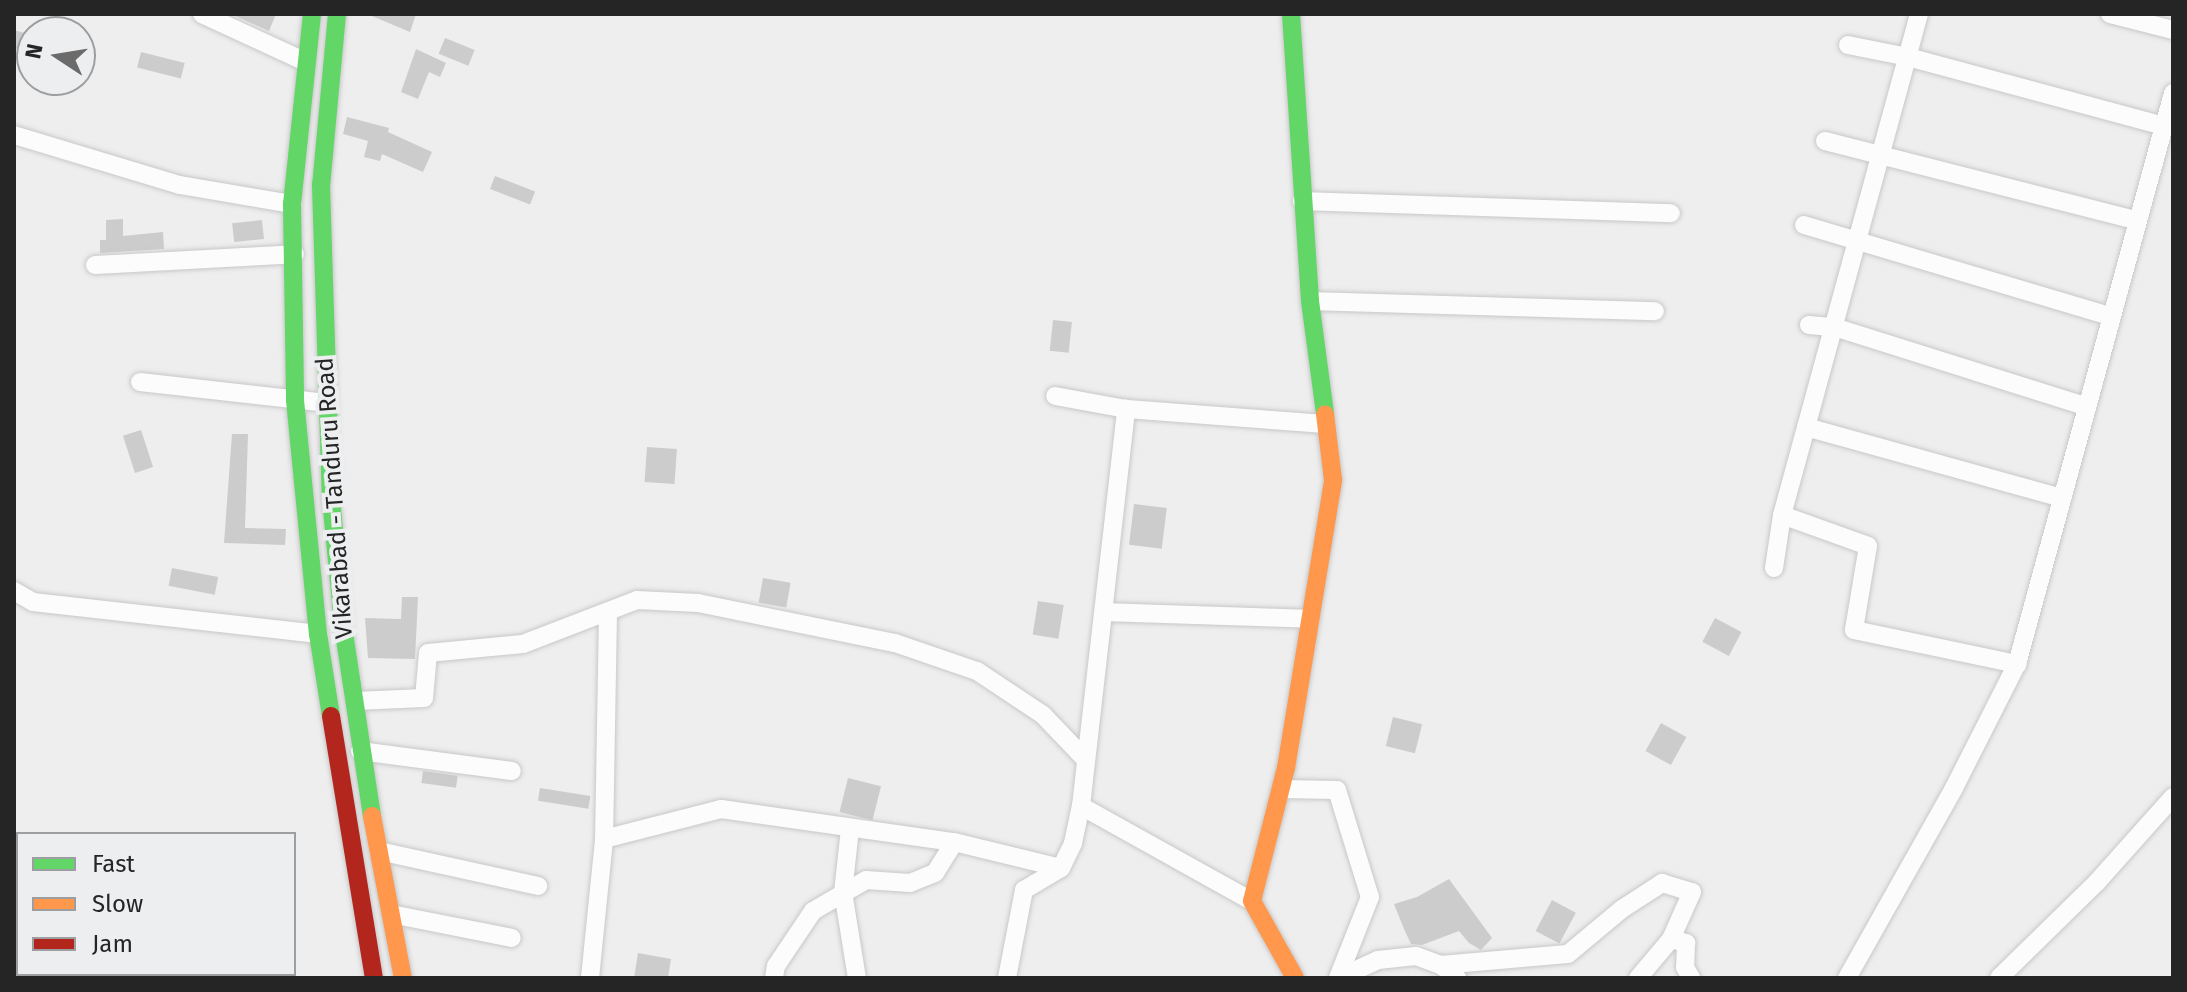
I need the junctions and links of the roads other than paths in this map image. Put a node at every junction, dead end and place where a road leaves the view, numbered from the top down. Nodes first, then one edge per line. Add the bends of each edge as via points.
1 (202, 14) edge
2 (312, 14) edge
3 (337, 14) edge
4 (1291, 14) edge
5 (1919, 14) edge
6 (2110, 14) edge
7 (2173, 30) edge
8 (1848, 45) dead end
9 (1908, 57) junction
10 (306, 62) junction
11 (2173, 93) edge
12 (2164, 126) junction
13 (14, 135) edge
14 (1825, 141) dead end
15 (1882, 152) junction
16 (1302, 201) junction
17 (292, 204) junction
18 (1671, 213) dead end
19 (2138, 221) junction
20 (1804, 225) dead end
21 (1856, 244) junction
22 (295, 254) junction
23 (95, 265) dead end
24 (1310, 301) junction
25 (1655, 311) dead end
26 (2112, 317) junction
27 (1809, 325) dead end
28 (1834, 327) junction
29 (140, 382) dead end
30 (1055, 396) dead end
31 (295, 400) junction
32 (326, 403) junction
33 (2087, 407) junction
34 (1126, 409) junction
35 (1325, 424) junction
36 (1806, 427) junction
37 (2062, 498) junction
38 (1782, 515) junction
39 (1774, 568) dead end
40 (14, 591) edge
41 (1104, 612) junction
42 (608, 613) junction
43 (1310, 619) junction
44 (318, 634) junction
45 (2017, 664) junction
46 (355, 701) junction
47 (360, 751) junction
48 (1086, 760) junction
49 (512, 771) dead end
50 (1281, 789) junction
51 (2173, 797) edge
52 (1081, 806) junction
53 (850, 829) junction
54 (604, 839) junction
55 (954, 842) junction
56 (379, 851) junction
57 (1061, 868) junction
58 (538, 886) dead end
59 (843, 892) junction
60 (1252, 901) junction
61 (391, 914) junction
62 (512, 938) dead end
63 (1671, 939) junction
64 (398, 949) junction
65 (371, 957) junction
66 (1449, 974) edge
67 (374, 978) edge
68 (403, 978) edge
69 (590, 978) edge
70 (774, 978) edge
71 (857, 978) edge
72 (1007, 978) edge
73 (1295, 978) edge
74 (1339, 978) edge
75 (1638, 978) edge
76 (1691, 978) edge
77 (1847, 978) edge
78 (1999, 978) edge

1 - 10 street
2 - 10 main road, Vikarabad - Tanduru Road
3 - 32 main road, Vikarabad - Tanduru Road via 321,185
4 - 16 main road
5 - 9 street
6 - 7 street
8 - 9 street
9 - 12 street
9 - 15 street
10 - 17 main road, Vikarabad - Tanduru Road
11 - 12 street
12 - 19 street
13 - 17 street via 180,185
14 - 15 street
15 - 19 street
15 - 21 street
16 - 18 street
16 - 24 main road
17 - 22 main road, Vikarabad - Tanduru Road
19 - 26 street
20 - 21 street
21 - 26 street
21 - 28 street
22 - 23 street
22 - 31 main road, Vikarabad - Tanduru Road
24 - 25 street
24 - 35 main road
26 - 33 street
27 - 28 street
28 - 33 street
28 - 36 street
29 - 31 street
30 - 34 street
31 - 32 street
31 - 44 main road, Vikarabad - Tanduru Road
32 - 46 main road, Vikarabad - Tanduru Road via 344,633
33 - 37 street
34 - 35 street
34 - 41 street
35 - 43 main road via 1333,480
36 - 37 street
36 - 38 street
37 - 45 street
38 - 39 street
38 - 45 street via 1868,546 1854,630
40 - 44 street via 33,602
41 - 43 street
41 - 48 street
42 - 46 street via 523,644 428,653 424,698
42 - 48 street via 637,600 698,603 895,643 977,671 1043,715
42 - 54 street
43 - 50 main road
44 - 65 main road, Vikarabad - Tanduru Road
45 - 77 street
46 - 47 main road, Vikarabad - Tanduru Road
47 - 49 street
47 - 56 main road, Vikarabad - Tanduru Road
48 - 52 street
50 - 60 main road
50 - 74 street via 1337,790 1370,897
51 - 78 street via 2097,882
52 - 57 street
52 - 60 street
53 - 54 street via 721,809
53 - 55 street
53 - 59 street
54 - 69 street
55 - 57 street
55 - 59 street via 935,873 910,883 866,880
56 - 58 street
56 - 61 main road, Vikarabad - Tanduru Road
57 - 72 street via 1024,890
59 - 70 street via 813,911 776,966
59 - 71 street
60 - 73 main road
61 - 62 street
61 - 64 main road, Vikarabad - Tanduru Road
63 - 66 street via 1692,892 1662,883 1568,954
63 - 75 street
63 - 76 street via 1686,943 1685,967
64 - 65 main road
64 - 68 main road, Vikarabad - Tanduru Road
65 - 67 main road, Vikarabad - Tanduru Road
66 - 74 street via 1416,956 1378,960

